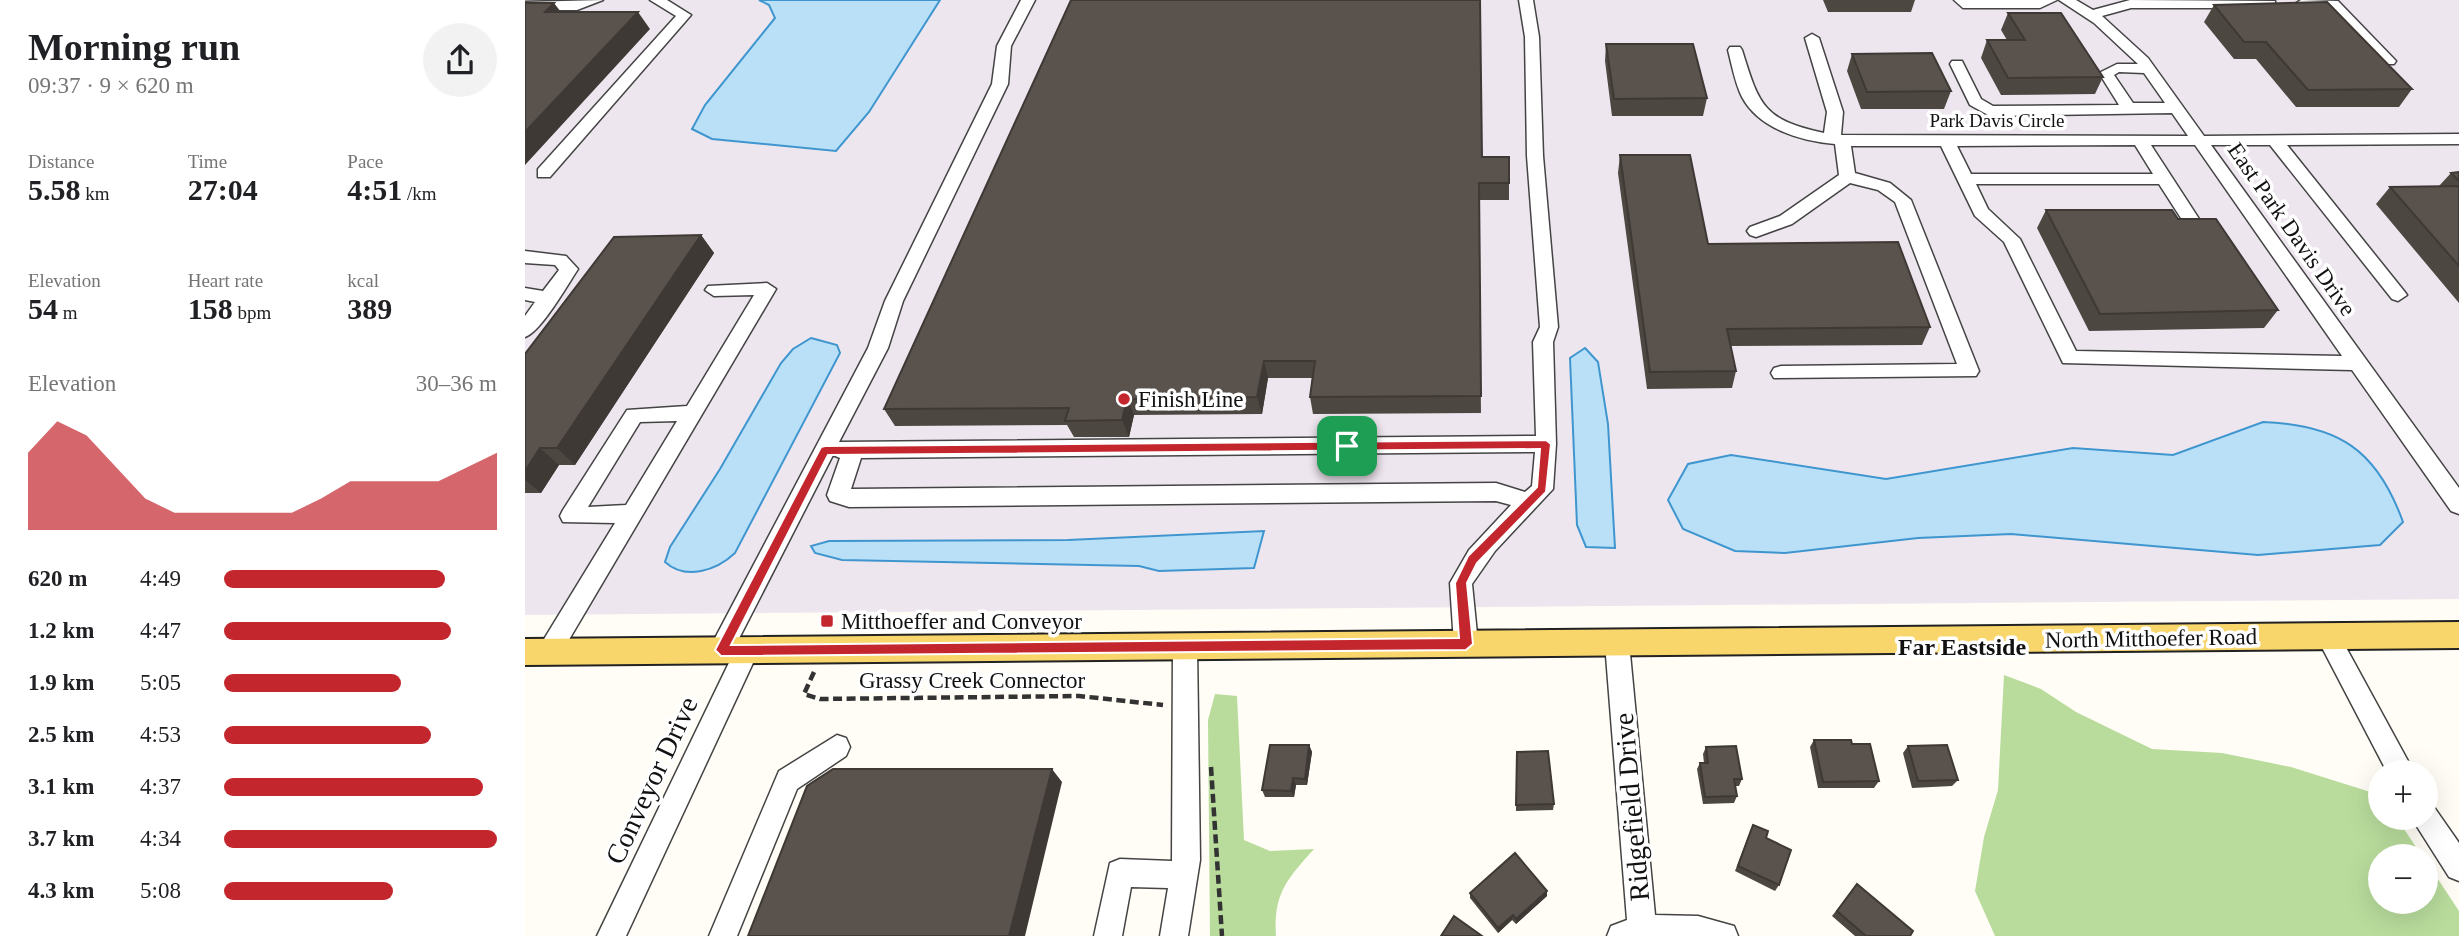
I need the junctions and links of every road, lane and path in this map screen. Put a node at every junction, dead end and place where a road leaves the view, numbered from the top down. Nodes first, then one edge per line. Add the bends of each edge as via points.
1 (596, 0) edge
2 (657, 0) edge
3 (1028, 0) edge
4 (1526, 0) edge
5 (1961, 0) edge
6 (2050, 0) edge
7 (2066, 0) edge
8 (525, 6) edge
9 (2091, 15) junction
10 (1812, 38) dead end
11 (1735, 50) dead end
12 (2389, 61) edge
13 (1957, 64) dead end
14 (2149, 69) junction
15 (2128, 108) junction
16 (2176, 108) junction
17 (2459, 139) edge
18 (1837, 140) junction
19 (2199, 140) junction
20 (2275, 140) junction
21 (2140, 141) junction
22 (1947, 142) junction
23 (544, 173) dead end
24 (1847, 177) junction
25 (1965, 179) junction
26 (2164, 179) junction
27 (2194, 225) edge
28 (1756, 231) dead end
29 (525, 257) edge
30 (714, 290) dead end
31 (525, 294) edge
32 (2398, 295) dead end
33 (550, 299) junction
34 (525, 330) edge
35 (2357, 363) junction
36 (1781, 373) dead end
37 (693, 413) junction
38 (1546, 444) junction
39 (825, 450) junction
40 (853, 450) junction
41 (1529, 502) junction
42 (2459, 505) edge
43 (632, 514) junction
44 (2459, 635) edge
45 (2328, 636) junction
46 (1718, 642) joint
47 (1617, 643) junction
48 (1466, 644) junction
49 (1185, 646) junction
50 (734, 650) junction
51 (537, 652) edge
52 (817, 666) dead end
53 (1170, 706) dead end
54 (837, 747) dead end
55 (1210, 759) dead end
56 (2395, 760) edge
57 (2434, 830) edge
58 (2459, 867) edge
59 (1183, 875) junction
60 (1632, 933) edge
61 (611, 936) edge
62 (723, 936) edge
63 (1108, 936) edge
64 (1174, 936) edge
65 (1222, 936) edge
66 (1724, 936) edge

1 - 8 street via 577,6
2 - 23 street via 684,15
3 - 39 street, Conveyor Drive via 1005,46 1000,85 894,301 878,348
4 - 38 street via 1549,327 1543,342
5 - 6 street via 1963,4
7 - 9 street, East Park Davis Drive
9 - 12 street via 2131,4 2333,4
9 - 14 street, East Park Davis Drive via 2128,44
10 - 18 street via 1835,112
11 - 18 street, Park Davis Circle via 1751,99 1764,112 1796,133
13 - 15 street via 1975,102 1990,111
14 - 15 street via 2117,68 2106,74
14 - 16 street, East Park Davis Drive
15 - 16 street
16 - 19 street, East Park Davis Drive
17 - 20 street, Park Davis Circle
18 - 22 street, Park Davis Circle
18 - 24 street
19 - 20 street, Park Davis Circle
19 - 21 street, Park Davis Circle
19 - 35 street, East Park Davis Drive
20 - 32 street
21 - 22 street, Park Davis Circle
21 - 26 street
22 - 25 street
24 - 28 street via 1786,220
24 - 36 street via 1878,182 1903,200 1969,371
25 - 26 street
25 - 35 street via 1981,212 2011,239 2070,358
26 - 27 street
29 - 33 street via 560,260 569,269
30 - 37 street via 767,289
31 - 33 street
33 - 34 street
35 - 42 street, East Park Davis Drive
37 - 43 street
37 - 43 street via 634,415 571,516
38 - 40 street
38 - 41 street via 1542,489
39 - 40 street
39 - 50 street, Conveyor Drive
40 - 41 street via 838,495 849,498 1496,492
41 - 48 street via 1472,559 1461,583
43 - 51 street
44 - 45 main road, North Mitthoefer Road
45 - 46 main road, North Mitthoefer Road
45 - 56 street
46 - 47 main road
47 - 48 main road
47 - 60 street, Ridgefield Drive
48 - 49 main road
49 - 50 main road
49 - 59 street
50 - 51 main road
50 - 61 street, Conveyor Drive
52 - 53 path, Grassy Creek Connector via 804,694 820,699 1079,696
54 - 62 street via 788,780
55 - 65 path
57 - 58 street
59 - 63 street via 1120,873
59 - 64 street
60 - 66 street, Ridgefield Drive via 1678,928

